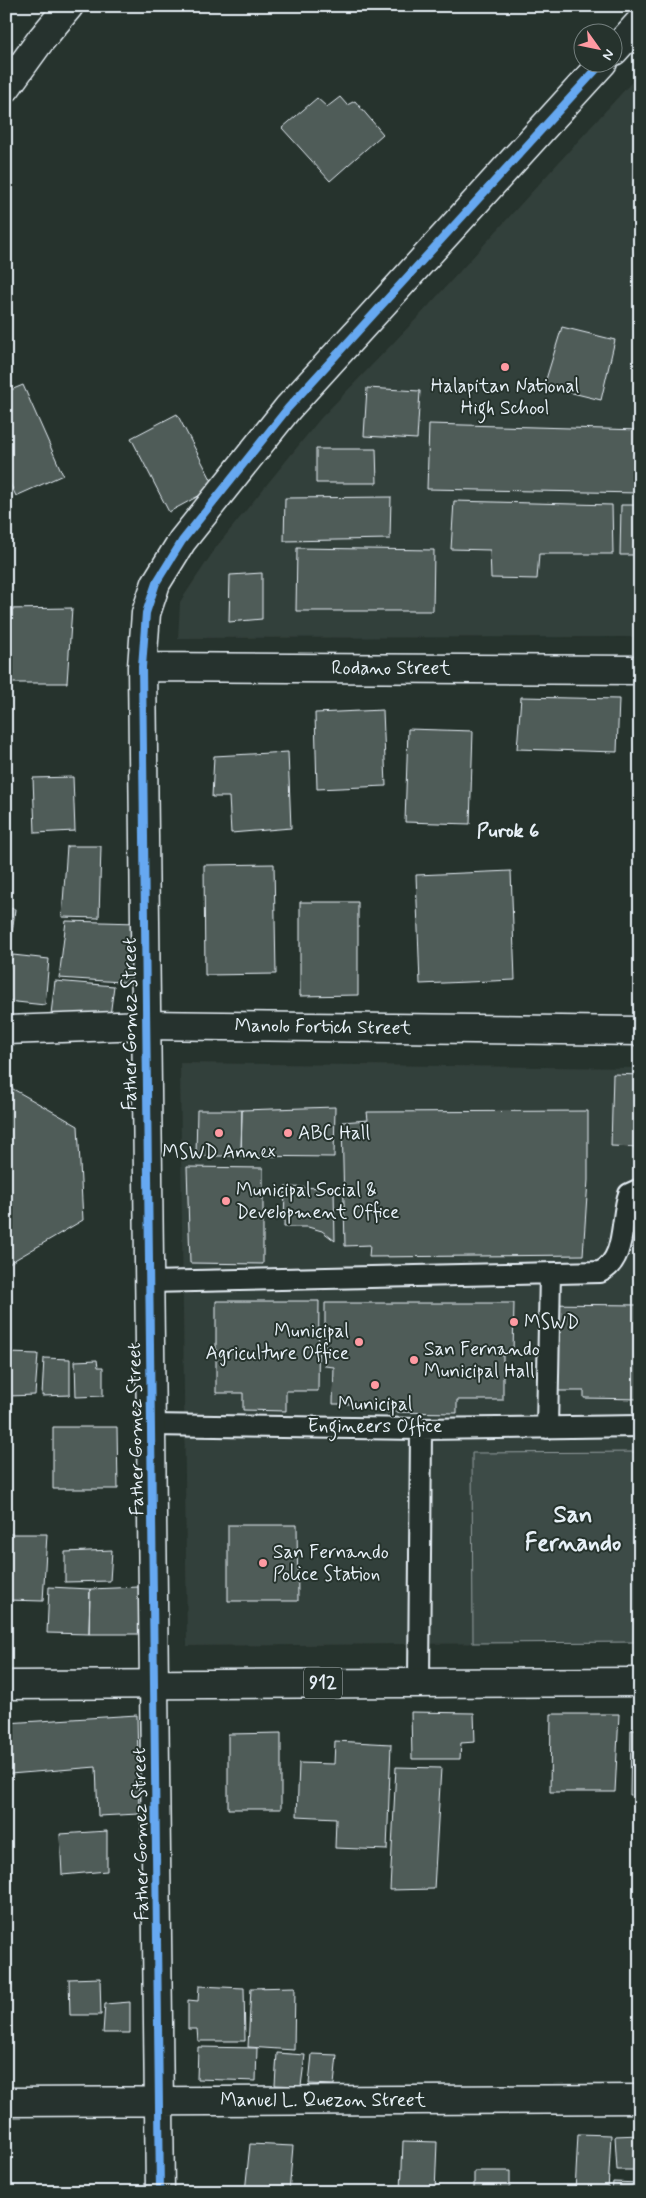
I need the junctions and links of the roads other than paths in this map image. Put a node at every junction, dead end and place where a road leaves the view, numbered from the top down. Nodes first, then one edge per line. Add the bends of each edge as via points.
1 (69, 6) edge
2 (640, 22) edge
3 (624, 40) edge
4 (594, 72) edge
5 (6, 88) edge
6 (142, 666) junction
7 (640, 670) edge
8 (145, 1025) junction
9 (6, 1030) edge
10 (640, 1031) edge
11 (640, 1189) edge
12 (550, 1273) junction
13 (149, 1282) junction
14 (152, 1425) junction
15 (640, 1426) edge
16 (422, 1428) junction
17 (547, 1428) junction
18 (419, 1682) junction
19 (640, 1682) edge
20 (6, 1685) edge
21 (156, 1686) junction
22 (640, 2099) edge
23 (160, 2101) junction
24 (6, 2102) edge
25 (160, 2192) edge

1 - 5 main road
2 - 3 main road
4 - 6 main road, Father Gomez Street via 288,408 182,541 156,584 146,613
6 - 7 main road, Rodano Street
6 - 8 main road, Father Gomez Street
8 - 9 main road, Manolo Fortich Street
8 - 10 main road, Manolo Fortich Street
8 - 13 main road, Father Gomez Street
11 - 12 lane via 629,1194 616,1259 608,1268 600,1272
12 - 13 lane
12 - 17 lane
13 - 14 main road, Father Gomez Street
14 - 16 lane
14 - 21 main road, Father Gomez Street
15 - 17 lane
16 - 17 lane
16 - 18 lane
18 - 19 main road, 912
18 - 21 main road, 912
20 - 21 main road, 912
21 - 23 main road, Father Gomez Street
22 - 23 main road, Manuel L. Quezon Street
23 - 24 main road, Manuel L. Quezon Street
23 - 25 main road, Father Gomez Street

